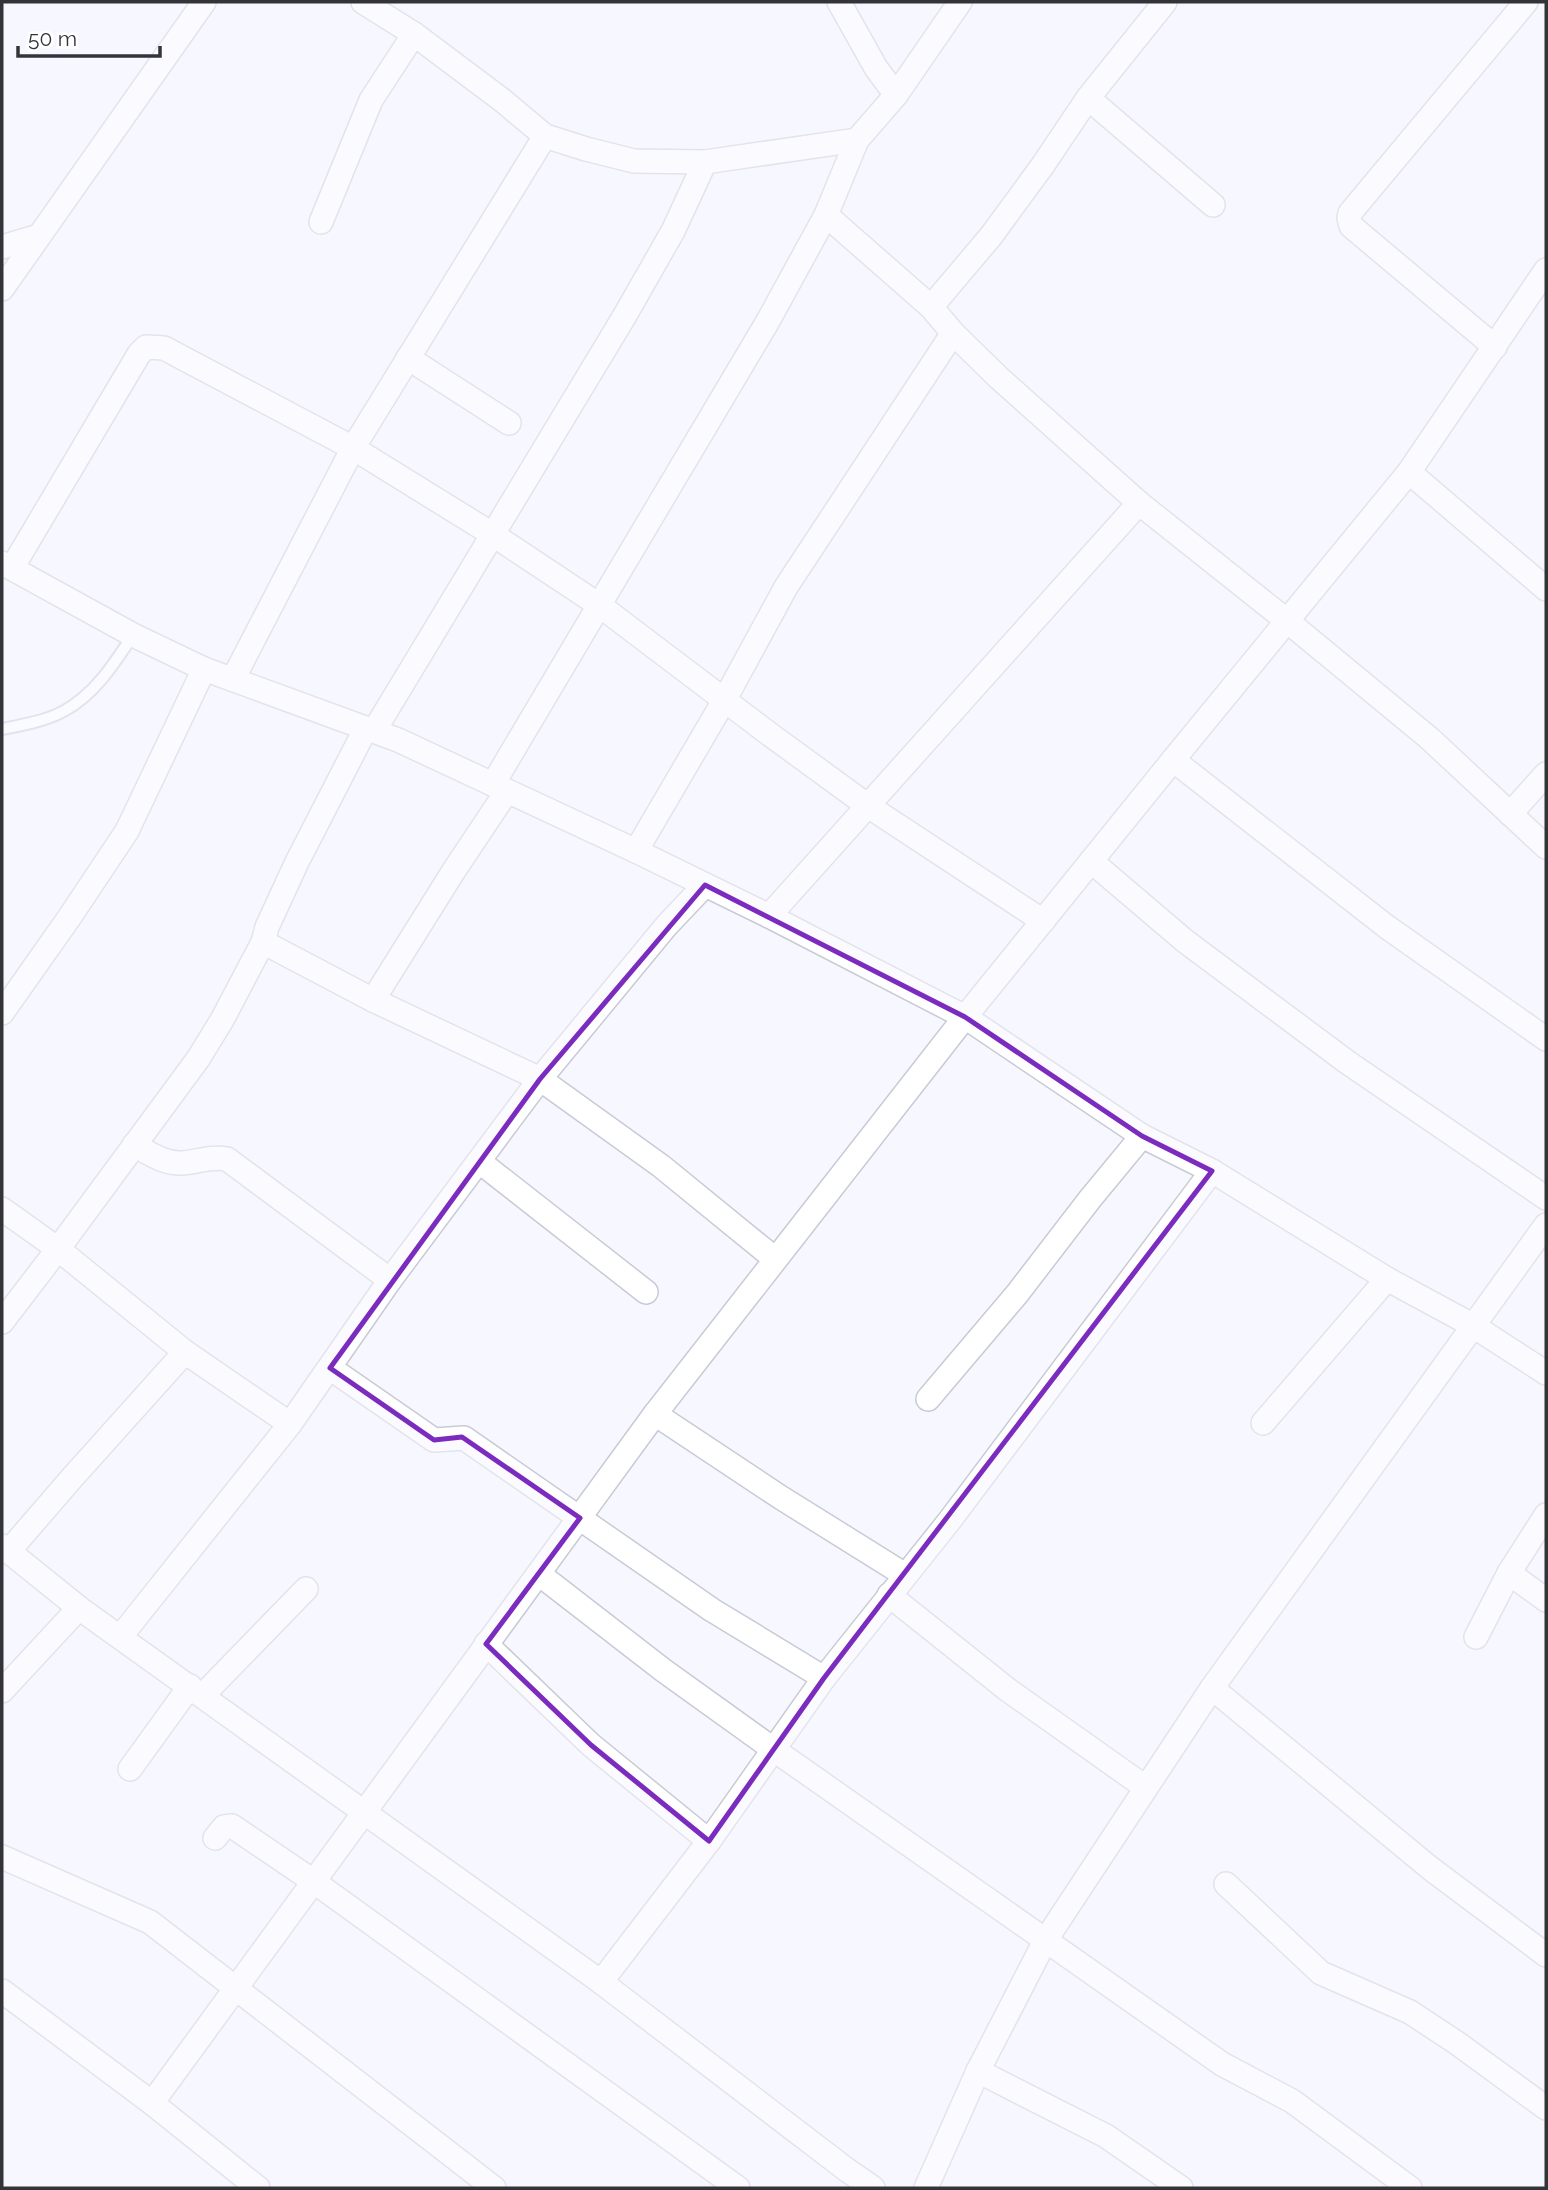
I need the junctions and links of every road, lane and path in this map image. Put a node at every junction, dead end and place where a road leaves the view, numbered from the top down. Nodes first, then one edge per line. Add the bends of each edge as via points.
1 (204, 2) edge
2 (363, 2) edge
3 (839, 2) edge
4 (960, 2) edge
5 (1165, 2) edge
6 (1526, 2) edge
7 (414, 34) junction
8 (896, 95) junction
9 (1088, 98) junction
10 (545, 136) junction
11 (858, 140) junction
12 (705, 162) junction
13 (1213, 205) dead end
14 (826, 215) junction
15 (321, 222) dead end
16 (39, 236) junction
17 (2, 247) edge
18 (1546, 270) edge
19 (2, 289) edge
20 (931, 307) junction
21 (953, 333) junction
22 (1494, 347) junction
23 (408, 358) junction
24 (509, 423) dead end
25 (353, 448) junction
26 (1409, 472) junction
27 (1139, 503) junction
28 (492, 534) junction
29 (7, 566) edge
30 (1546, 589) edge
31 (599, 605) junction
32 (1286, 620) junction
33 (133, 635) junction
34 (204, 669) junction
35 (233, 679) junction
36 (725, 699) junction
37 (2, 729) edge
38 (370, 730) junction
39 (1173, 760) junction
40 (1546, 774) edge
41 (500, 788) junction
42 (868, 806) junction
43 (1510, 814) junction
44 (1546, 847) edge
45 (636, 851) junction
46 (1091, 861) junction
47 (705, 885) junction
48 (769, 916) junction
49 (1044, 921) junction
50 (263, 942) junction
51 (373, 1000) junction
52 (2, 1013) edge
53 (965, 1017) junction
54 (1546, 1039) edge
55 (540, 1079) junction
56 (1142, 1136) junction
57 (134, 1145) junction
58 (480, 1162) junction
59 (1212, 1171) junction
60 (1546, 1198) edge
61 (2, 1209) edge
62 (1546, 1225) edge
63 (58, 1249) junction
64 (775, 1259) junction
65 (1387, 1279) junction
66 (390, 1280) junction
67 (646, 1292) dead end
68 (2, 1322) edge
69 (1472, 1325) junction
70 (186, 1352) junction
71 (330, 1368) junction
72 (1546, 1373) edge
73 (929, 1399) dead end
74 (655, 1414) junction
75 (290, 1423) junction
76 (1263, 1423) dead end
77 (1546, 1516) edge
78 (580, 1518) junction
79 (5, 1549) edge
80 (1509, 1573) junction
81 (538, 1574) junction
82 (905, 1576) junction
83 (306, 1589) dead end
84 (889, 1595) junction
85 (1546, 1600) edge
86 (79, 1608) junction
87 (121, 1636) junction
88 (1476, 1637) dead end
89 (486, 1644) junction
90 (824, 1678) junction
91 (1212, 1688) junction
92 (196, 1690) junction
93 (2, 1691) edge
94 (773, 1749) junction
95 (130, 1769) dead end
96 (1145, 1787) junction
97 (363, 1812) junction
98 (215, 1838) dead end
99 (709, 1841) junction
100 (2, 1857) edge
101 (313, 1881) junction
102 (1226, 1884) dead end
103 (1045, 1941) junction
104 (1546, 1955) edge
105 (601, 1982) junction
106 (235, 1988) junction
107 (2, 1991) edge
108 (978, 2071) junction
109 (152, 2103) junction
110 (1546, 2108) edge
111 (840, 2179) edge
112 (258, 2188) edge
113 (494, 2188) edge
114 (738, 2188) edge
115 (873, 2188) edge
116 (926, 2188) edge
117 (1181, 2188) edge
118 (1410, 2188) edge

1 - 16 street
2 - 7 street
3 - 8 street
4 - 8 street
5 - 9 street
6 - 22 street via 1349,218 1351,226
7 - 10 street
7 - 15 street via 371,100
8 - 11 street
9 - 13 street
9 - 20 street via 998,226
10 - 12 street via 634,161
10 - 23 street
11 - 12 street
11 - 14 street
12 - 28 street via 673,231 624,317
14 - 20 street
14 - 31 street
16 - 17 street
16 - 19 street
18 - 22 street
20 - 21 street
21 - 27 street
21 - 36 street via 786,587
22 - 26 street
23 - 24 street
23 - 25 street
25 - 28 street
25 - 29 street via 164,348 146,347
25 - 35 street
26 - 30 street
26 - 32 street
27 - 32 street
27 - 42 street
28 - 31 street
28 - 38 street
29 - 33 street
31 - 36 street
31 - 41 street
32 - 39 street
32 - 43 street via 1429,738
33 - 34 street
33 - 37 lane via 107,675 82,699 63,712
34 - 35 street
34 - 52 street via 127,831
35 - 38 street
36 - 42 street
36 - 45 street
38 - 41 street
38 - 50 street via 296,862
39 - 46 street
39 - 54 street via 1387,927
40 - 43 street
41 - 45 street
41 - 51 street
42 - 48 street
42 - 49 street
43 - 44 street
45 - 47 street
46 - 49 street
46 - 60 street via 1185,941 1347,1062
47 - 48 street
47 - 55 street
48 - 53 street
49 - 53 street
50 - 51 street
50 - 57 street via 198,1059
51 - 55 street
53 - 56 street
53 - 64 street
55 - 58 street
55 - 64 street via 662,1166
56 - 59 street
56 - 73 street
57 - 63 street
57 - 66 street via 164,1161 227,1159
58 - 66 street
58 - 67 street
59 - 65 street
59 - 82 street
61 - 63 street
62 - 69 street
63 - 68 street
63 - 70 street
64 - 74 street
65 - 69 street
65 - 76 street
66 - 71 street
69 - 72 street
69 - 91 street
70 - 75 street
70 - 79 street
71 - 75 street
71 - 78 street via 434,1440 464,1438
74 - 78 street
74 - 82 street
75 - 87 street
77 - 80 street
78 - 81 street
78 - 90 street via 712,1610
79 - 86 street
80 - 85 street
80 - 88 street
81 - 89 street
81 - 94 street
82 - 84 street
83 - 92 street
84 - 90 street
84 - 96 street via 1008,1690
86 - 87 street
86 - 93 street
87 - 92 street
89 - 97 street
89 - 99 street via 591,1745
90 - 94 street
91 - 96 street
91 - 104 street via 1430,1868
92 - 95 street
92 - 97 street
94 - 99 street
94 - 103 street
96 - 103 street
97 - 101 street
97 - 105 street
98 - 101 street via 232,1826
99 - 105 street
100 - 106 street via 150,1922
101 - 106 street
101 - 114 street
102 - 110 street via 1321,1973 1420,2018
103 - 108 street
103 - 118 street via 1222,2064 1292,2101
105 - 111 street
106 - 109 street
106 - 113 street
107 - 109 street
108 - 116 street
108 - 117 street via 1106,2136
109 - 112 street
111 - 115 street

